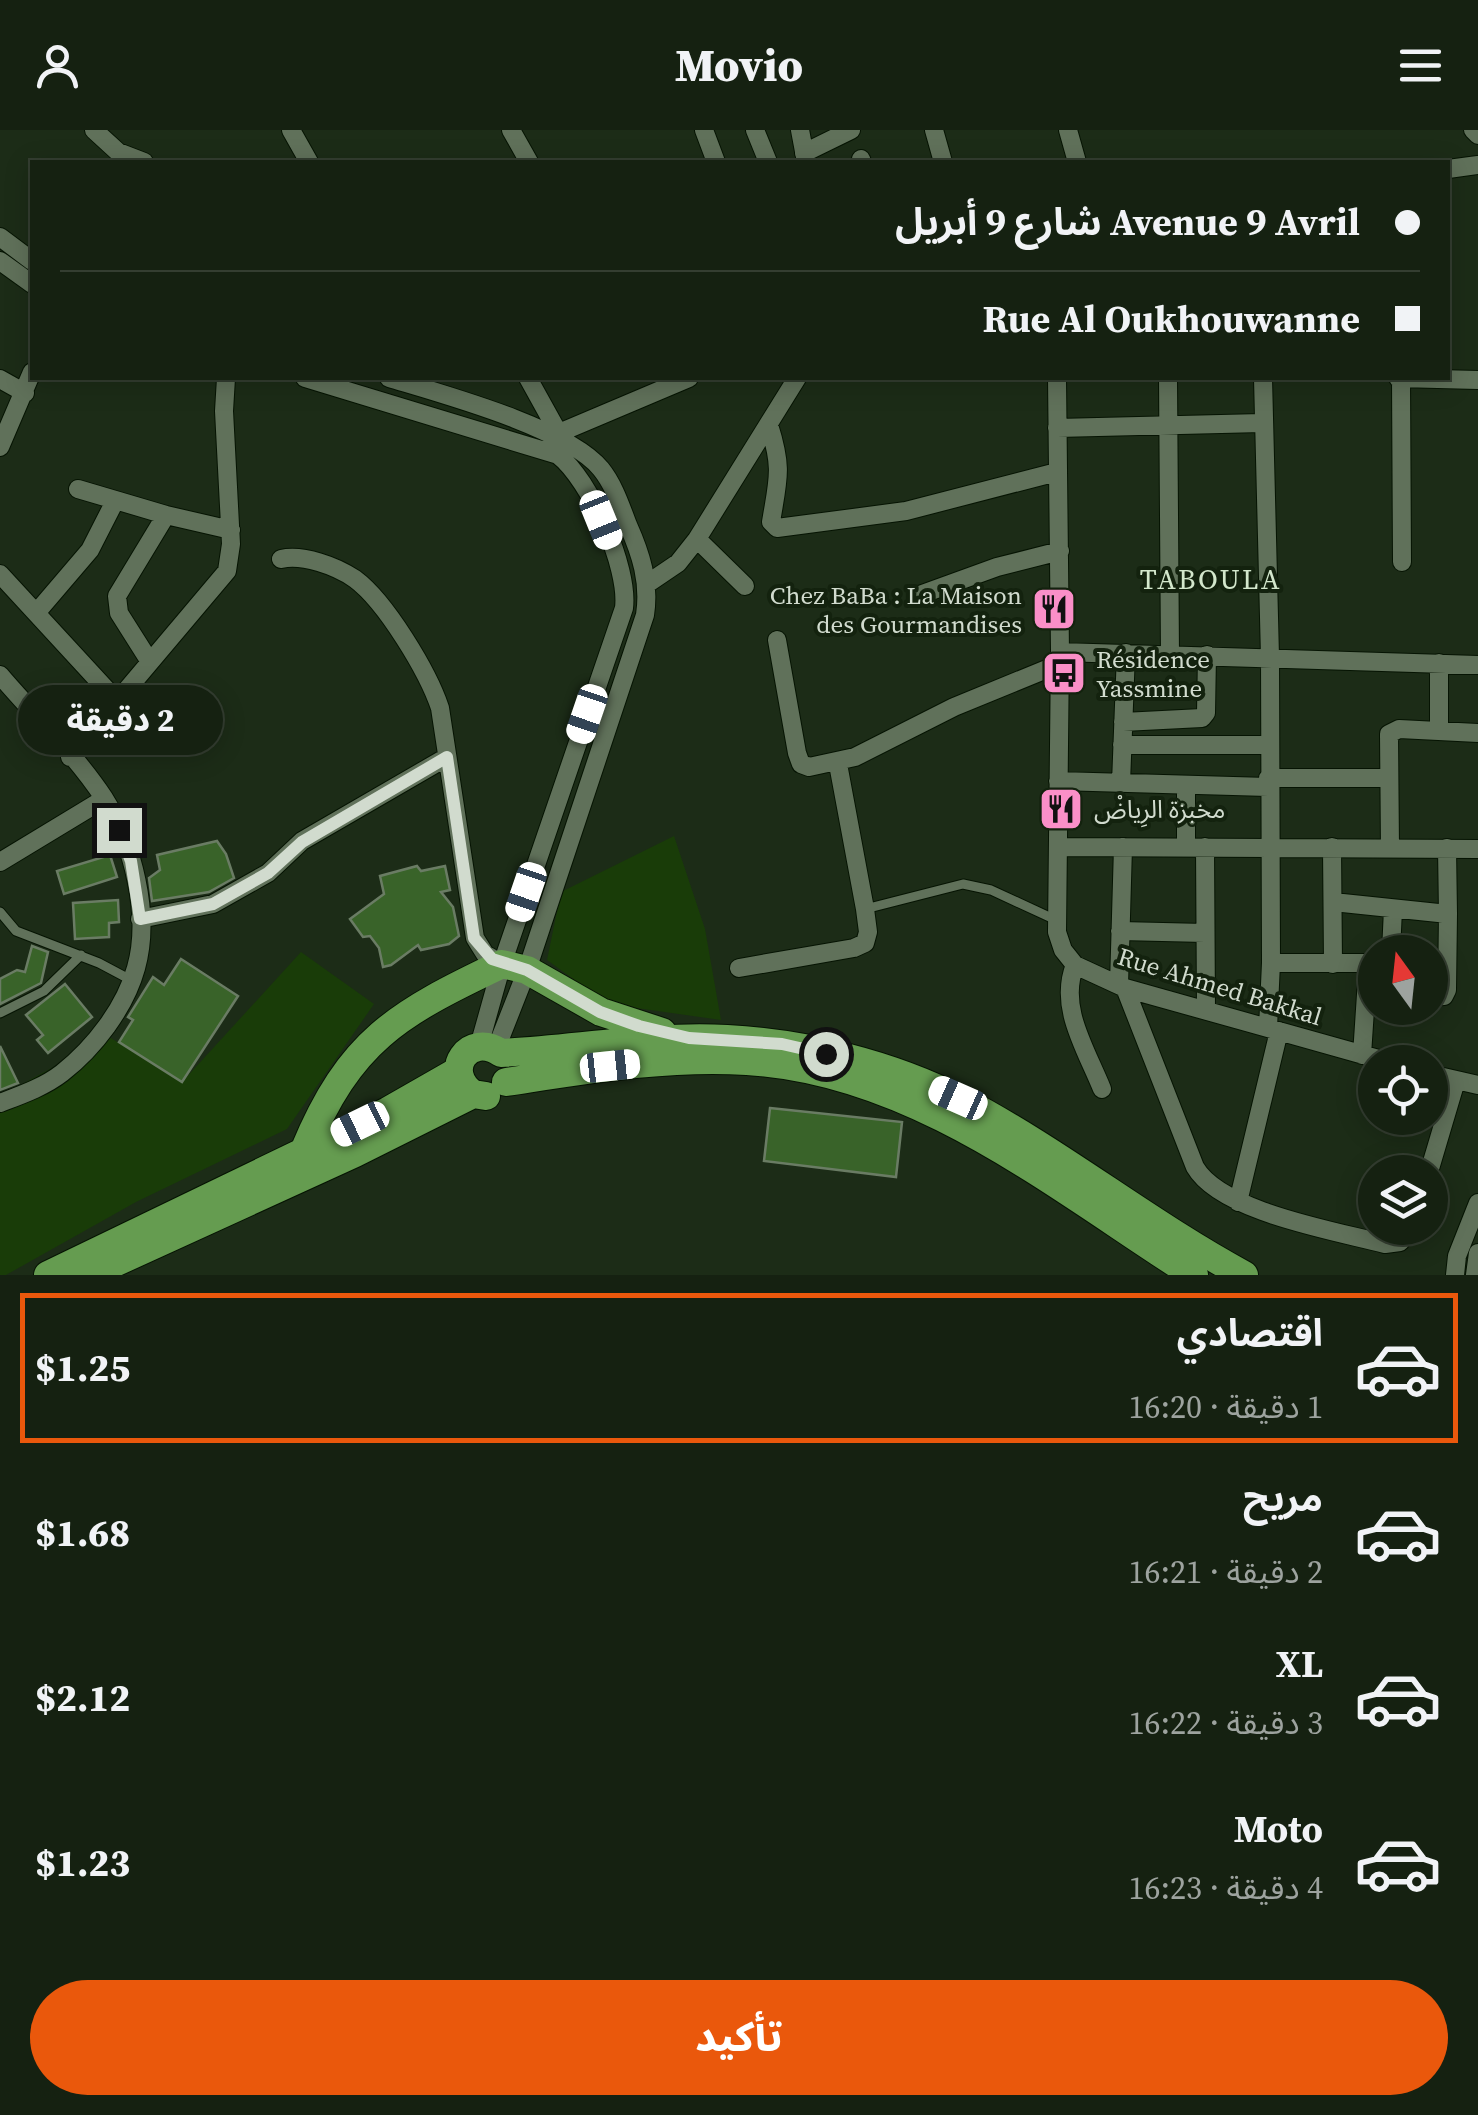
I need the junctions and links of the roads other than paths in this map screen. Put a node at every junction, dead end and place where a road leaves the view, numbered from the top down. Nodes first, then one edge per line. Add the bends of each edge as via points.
1 (94, 130) edge
2 (291, 130) edge
3 (511, 130) edge
4 (704, 130) edge
5 (755, 130) edge
6 (800, 130) edge
7 (852, 130) edge
8 (934, 130) edge
9 (1068, 130) edge
10 (806, 158) edge
11 (139, 160) edge
12 (307, 160) edge
13 (521, 160) edge
14 (715, 160) edge
15 (767, 160) edge
16 (942, 160) edge
17 (1076, 160) edge
18 (1478, 165) edge
19 (1450, 169) edge
20 (0, 237) edge
21 (30, 260) edge
22 (0, 262) edge
23 (30, 283) edge
24 (30, 378) edge
25 (0, 379) edge
26 (1450, 379) edge
27 (226, 380) edge
28 (313, 380) edge
29 (402, 380) edge
30 (529, 380) edge
31 (683, 380) edge
32 (797, 380) edge
33 (1056, 380) edge
34 (1168, 380) edge
35 (1263, 380) edge
36 (1399, 380) edge
37 (1478, 380) edge
38 (427, 384) edge
39 (25, 393) junction
40 (1262, 423) junction
41 (769, 425) junction
42 (1169, 426) junction
43 (1057, 428) junction
44 (553, 440) junction
45 (0, 446) edge
46 (1057, 472) junction
47 (78, 489) dead end
48 (115, 501) junction
49 (166, 516) junction
50 (231, 530) junction
51 (698, 539) junction
52 (1060, 551) junction
53 (281, 558) dead end
54 (1402, 562) dead end
55 (0, 574) edge
56 (647, 584) junction
57 (745, 586) dead end
58 (918, 596) dead end
59 (37, 612) junction
60 (777, 640) dead end
61 (1126, 653) junction
62 (1170, 654) junction
63 (1208, 655) junction
64 (1270, 657) junction
65 (1060, 658) junction
66 (150, 662) junction
67 (1439, 664) junction
68 (1478, 665) edge
69 (0, 675) edge
70 (117, 700) junction
71 (1123, 722) junction
72 (1439, 729) junction
73 (1478, 733) edge
74 (1122, 745) junction
75 (1269, 745) junction
76 (70, 757) junction
77 (447, 757) junction
78 (838, 764) junction
79 (1388, 778) junction
80 (1058, 781) junction
81 (1268, 782) junction
82 (1120, 783) junction
83 (1186, 785) junction
84 (104, 799) junction
85 (1186, 846) junction
86 (1205, 846) junction
87 (1269, 846) junction
88 (1058, 847) junction
89 (1123, 847) junction
90 (1332, 848) junction
91 (1390, 848) junction
92 (1447, 848) junction
93 (1478, 849) edge
94 (0, 862) edge
95 (1333, 902) junction
96 (1393, 908) junction
97 (865, 909) junction
98 (0, 912) edge
99 (1448, 914) junction
100 (140, 919) junction
101 (1057, 926) junction
102 (1120, 931) junction
103 (1205, 933) junction
104 (1392, 935) edge
105 (1448, 935) edge
106 (81, 955) junction
107 (1271, 963) junction
108 (1333, 964) junction
109 (1358, 964) edge
110 (1075, 965) junction
111 (514, 967) junction
112 (739, 968) dead end
113 (132, 980) junction
114 (1122, 986) junction
115 (1206, 1010) junction
116 (0, 1013) edge
117 (1274, 1029) junction
118 (689, 1038) junction
119 (492, 1050) junction
120 (1358, 1054) edge
121 (1448, 1079) edge
122 (1456, 1081) junction
123 (466, 1082) junction
124 (506, 1082) junction
125 (1478, 1085) edge
126 (1102, 1089) dead end
127 (0, 1103) edge
128 (304, 1152) junction
129 (1433, 1155) edge
130 (1238, 1202) junction
131 (1478, 1203) edge
132 (1358, 1236) edge
133 (1478, 1253) edge
134 (48, 1275) edge
135 (88, 1275) edge
136 (1194, 1275) edge
137 (1244, 1275) edge
138 (1455, 1275) edge
139 (1475, 1275) edge

1 - 11 street
2 - 12 street
3 - 13 street
4 - 14 street
5 - 15 street
6 - 10 street
7 - 10 street
8 - 16 street
9 - 17 street
18 - 19 street
20 - 21 street
22 - 23 street
24 - 39 street
25 - 39 street
26 - 37 street
27 - 50 street
28 - 44 street
29 - 38 street
30 - 44 street
31 - 44 street
32 - 41 street
33 - 43 street
34 - 42 street
35 - 40 street
36 - 54 street
38 - 44 street
39 - 45 street
40 - 42 street
40 - 64 street
41 - 46 street via 779,460 774,528 906,511
41 - 51 street
42 - 43 street
42 - 62 street
43 - 46 street
44 - 56 street via 602,470 638,547
44 - 111 street via 585,484 626,594
46 - 52 street
47 - 48 street
48 - 49 street
48 - 59 street via 90,550
49 - 50 street
49 - 66 street via 116,596
50 - 66 street via 227,571
51 - 56 street
51 - 57 street
52 - 58 street
52 - 65 street
53 - 77 street via 316,562 368,592 431,685
55 - 59 street
56 - 111 street via 645,614
59 - 70 street
60 - 78 street via 799,760 810,768
61 - 62 street
61 - 65 street
61 - 71 street
62 - 63 street
63 - 64 street
63 - 71 street via 1202,718
64 - 67 street
64 - 75 street
65 - 78 street
65 - 80 street
66 - 70 street
67 - 68 street
67 - 72 street
69 - 76 street
70 - 76 street
71 - 74 street
72 - 73 street
72 - 79 street via 1392,731
74 - 75 street
74 - 82 street
75 - 81 street
76 - 84 street
77 - 100 street via 302,842 268,873 213,904
77 - 111 street via 474,938 485,954
78 - 97 street
79 - 81 street
79 - 91 street
80 - 82 street
80 - 88 street
81 - 83 street
81 - 87 street
82 - 83 street
83 - 85 street
84 - 94 street
84 - 100 street via 131,861
85 - 86 street
85 - 89 street
86 - 87 street
86 - 103 street
87 - 90 street
87 - 107 street
88 - 89 street
88 - 101 street
89 - 102 street
90 - 91 street
90 - 95 street
91 - 92 street
92 - 93 street
92 - 99 street
95 - 96 street
95 - 108 street
96 - 99 street
96 - 104 street
97 - 101 lane via 963,884 991,890
97 - 112 street via 867,938 861,946
98 - 106 lane via 16,932
99 - 105 street
100 - 113 street
101 - 110 street
102 - 103 street
102 - 114 street
103 - 115 street
106 - 113 lane
106 - 116 lane via 44,992
107 - 108 street
107 - 117 street
108 - 109 street
110 - 114 street, Rue Ahmed Bakkal
110 - 126 street via 1070,1010
111 - 118 highway via 600,1012
111 - 119 street
111 - 119 street
111 - 128 highway via 420,1004 376,1037 335,1087
113 - 127 street via 78,1058 46,1083
114 - 115 street, Rue Ahmed Bakkal
114 - 130 street via 1198,1173
115 - 117 street, Rue Ahmed Bakkal
117 - 120 street, Rue Ahmed Bakkal
117 - 130 street
118 - 119 highway
118 - 137 highway via 782,1044 914,1078 994,1118
119 - 123 highway via 464,1055
119 - 124 highway via 508,1064
121 - 122 street
122 - 125 street
122 - 129 street
123 - 124 highway via 492,1094
123 - 128 highway
123 - 135 highway via 355,1153
124 - 136 highway via 682,1060 748,1061 819,1073 906,1101 986,1141
128 - 134 highway
130 - 132 street
131 - 138 street
133 - 139 street

